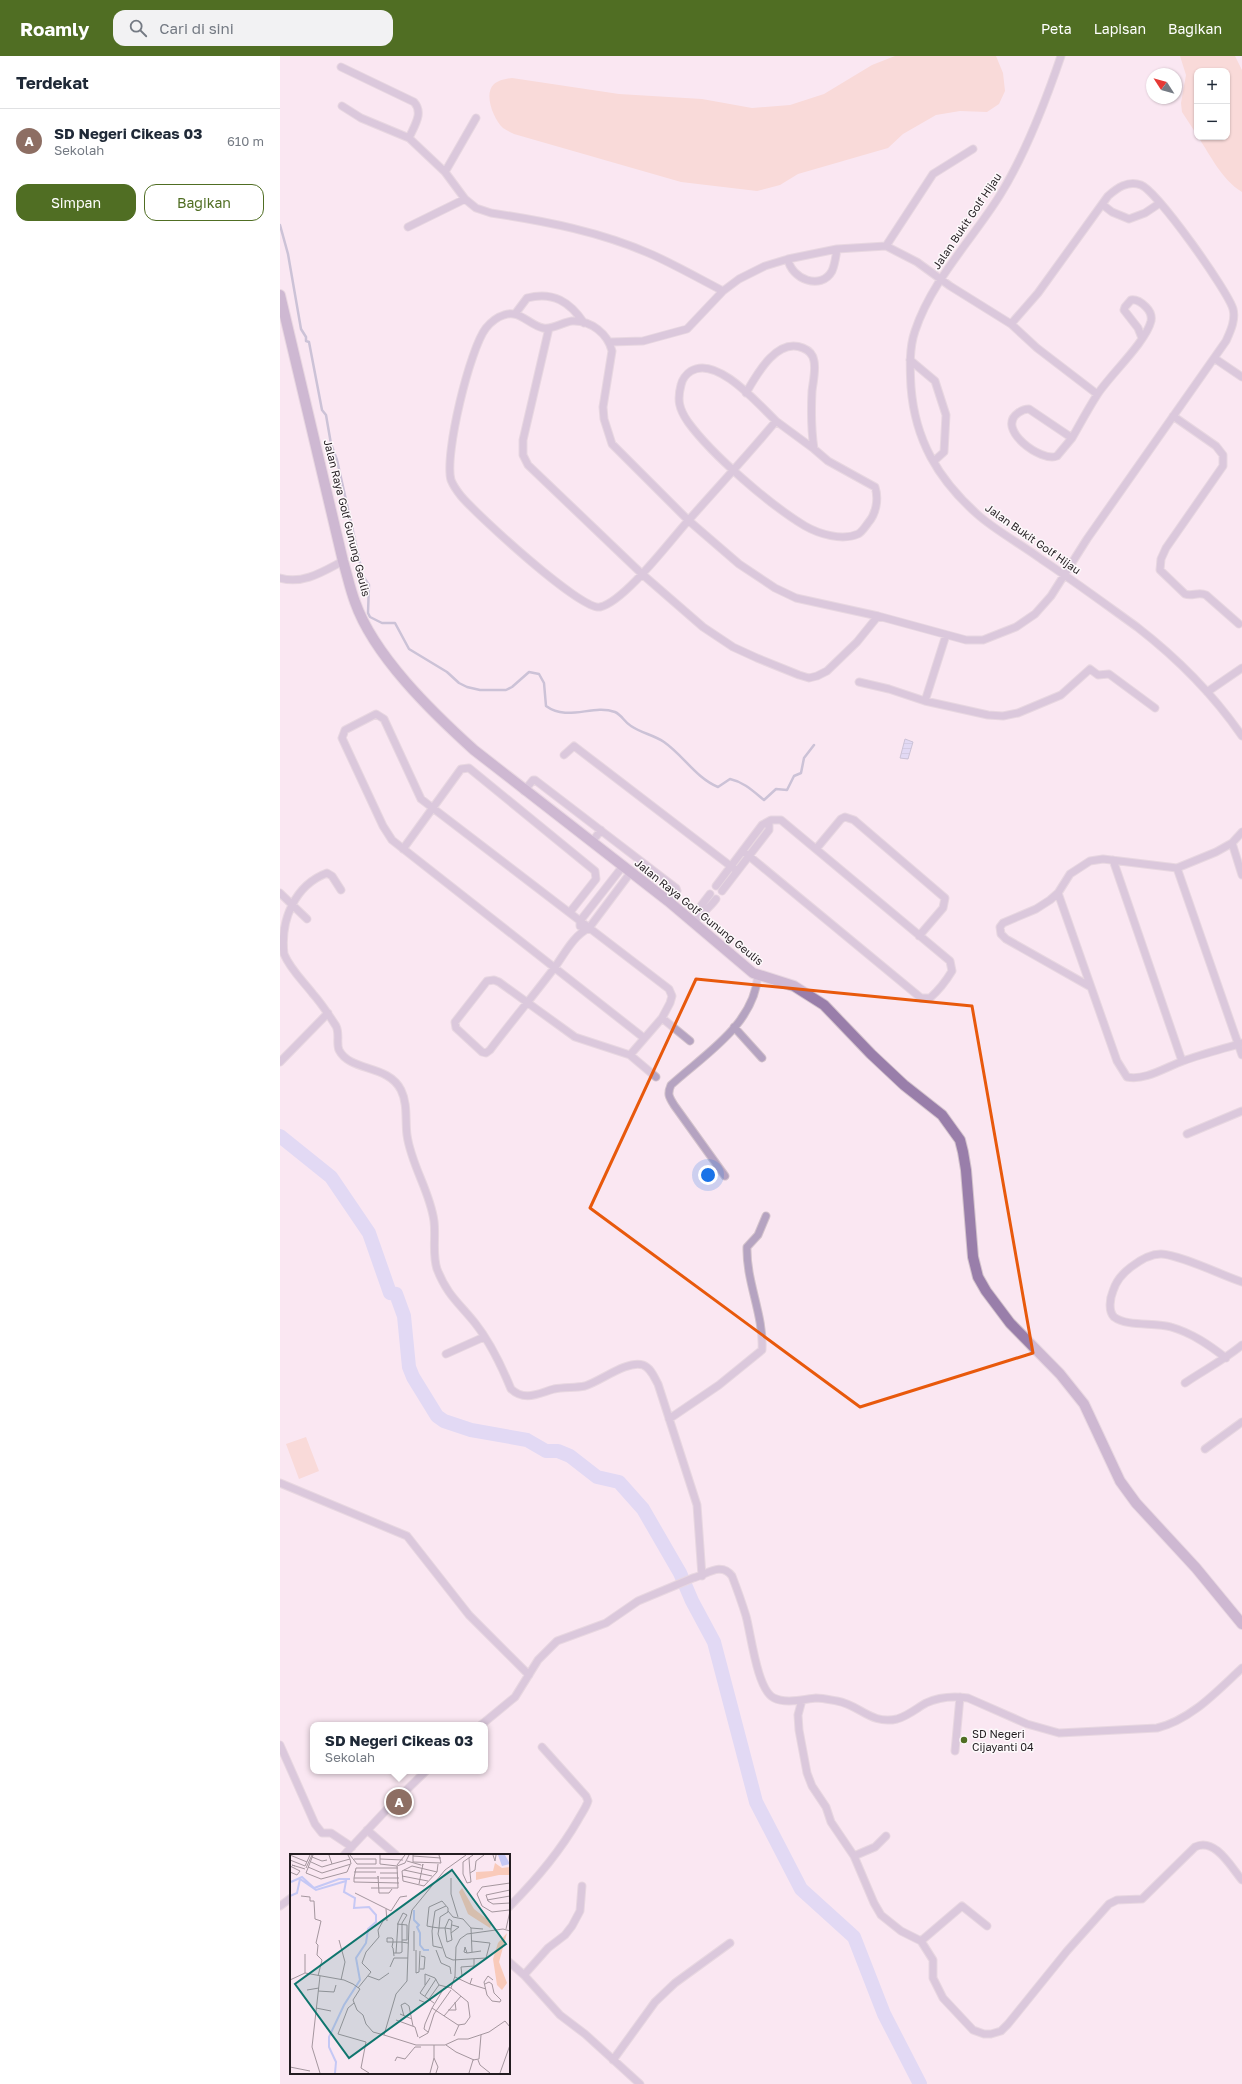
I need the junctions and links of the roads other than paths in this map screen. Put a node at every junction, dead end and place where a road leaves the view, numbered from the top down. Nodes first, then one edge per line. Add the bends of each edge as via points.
1 (1061, 56) edge
2 (341, 68) dead end
3 (342, 106) dead end
4 (476, 118) dead end
5 (410, 138) junction
6 (973, 149) dead end
7 (445, 172) junction
8 (465, 199) junction
9 (1160, 203) junction
10 (1103, 205) junction
11 (408, 227) dead end
12 (886, 246) junction
13 (837, 249) junction
14 (788, 259) junction
15 (941, 279) junction
16 (723, 291) junction
17 (280, 295) edge
18 (515, 314) junction
19 (584, 323) junction
20 (1011, 324) junction
21 (549, 328) junction
22 (1142, 338) junction
23 (610, 342) junction
24 (1214, 358) junction
25 (910, 360) junction
26 (1242, 377) edge
27 (746, 393) junction
28 (1097, 394) junction
29 (1173, 416) junction
30 (776, 421) junction
31 (1072, 438) junction
32 (814, 449) junction
33 (934, 461) junction
34 (735, 470) junction
35 (688, 520) junction
36 (343, 561) junction
37 (642, 574) junction
38 (1064, 574) junction
39 (280, 578) edge
40 (878, 616) junction
41 (1239, 624) dead end
42 (946, 635) junction
43 (1242, 668) edge
44 (859, 682) dead end
45 (1208, 692) junction
46 (925, 701) junction
47 (1155, 708) dead end
48 (1242, 736) edge
49 (564, 755) dead end
50 (524, 791) junction
51 (432, 809) junction
52 (769, 822) junction
53 (601, 830) junction
54 (1242, 832) edge
55 (611, 838) junction
56 (592, 842) junction
57 (1232, 843) junction
58 (816, 848) junction
59 (403, 849) junction
60 (602, 850) junction
61 (742, 851) junction
62 (749, 857) junction
63 (1113, 860) junction
64 (731, 866) junction
65 (1177, 868) junction
66 (627, 869) junction
67 (737, 871) junction
68 (1242, 875) edge
69 (716, 886) dead end
70 (341, 890) dead end
71 (722, 891) dead end
72 (1058, 893) junction
73 (280, 894) edge
74 (710, 894) dead end
75 (716, 899) dead end
76 (668, 901) junction
77 (289, 902) junction
78 (570, 912) junction
79 (307, 919) dead end
80 (696, 919) junction
81 (580, 921) junction
82 (589, 928) junction
83 (581, 932) junction
84 (919, 936) junction
85 (555, 967) junction
86 (758, 975) junction
87 (1090, 986) junction
88 (526, 1002) junction
89 (328, 1013) junction
90 (662, 1018) junction
91 (734, 1027) junction
92 (644, 1038) junction
93 (690, 1041) dead end
94 (1240, 1044) edge
95 (630, 1055) junction
96 (1242, 1055) edge
97 (762, 1058) dead end
98 (1182, 1061) junction
99 (280, 1062) edge
100 (656, 1076) dead end
101 (1242, 1112) edge
102 (1187, 1134) dead end
103 (725, 1176) dead end
104 (766, 1216) dead end
105 (1242, 1282) edge
106 (484, 1337) junction
107 (1242, 1345) edge
108 (446, 1354) dead end
109 (1226, 1358) junction
110 (1185, 1383) dead end
111 (669, 1419) junction
112 (1242, 1422) edge
113 (1205, 1449) dead end
114 (280, 1483) edge
115 (702, 1576) junction
116 (1242, 1624) edge
117 (1242, 1668) edge
118 (529, 1675) junction
119 (960, 1697) junction
120 (802, 1700) junction
121 (485, 1722) edge
122 (280, 1745) edge
123 (542, 1747) dead end
124 (955, 1751) dead end
125 (423, 1774) edge
126 (367, 1830) junction
127 (886, 1836) dead end
128 (352, 1847) junction
129 (345, 1854) edge
130 (395, 1854) edge
131 (854, 1856) junction
132 (1242, 1880) edge
133 (582, 1886) dead end
134 (290, 1899) edge
135 (280, 1906) edge
136 (510, 1906) edge
137 (986, 1926) dead end
138 (921, 1941) junction
139 (730, 1943) dead end
140 (510, 1963) edge
141 (524, 1975) junction
142 (613, 2060) junction
143 (640, 2084) edge

1 - 15 street, Jalan Bukit Golf Hijau via 1021,155 1000,194
2 - 5 street via 414,102 419,114
3 - 5 street via 361,118
4 - 7 street
5 - 7 street
6 - 12 street via 933,174
7 - 8 street
8 - 11 street
8 - 16 street via 476,208 491,213 583,230 638,250
9 - 10 street via 1129,220
9 - 10 street via 1145,188 1131,184 1115,190
9 - 24 street via 1212,273 1234,310 1234,321 1226,341
10 - 20 street via 1038,293
12 - 13 street
12 - 15 street via 917,262
13 - 14 street
13 - 14 street via 832,271 820,280 809,281 800,278 789,266
14 - 16 street via 756,270
15 - 20 street
15 - 25 street, Jalan Bukit Golf Hijau via 916,326
16 - 23 street via 693,323 679,332 643,341
17 - 36 main road, Jalan Raya Golf Gunung Geulis
18 - 19 street via 527,298 545,295 557,297 571,306
18 - 21 street via 536,325
18 - 37 street via 508,313 493,320 486,327 477,346 466,380 452,445 450,472 454,486 470,505 554,581 594,607 607,605
19 - 21 street via 566,322
19 - 23 street via 596,328
20 - 28 street via 1037,348
21 - 37 street via 523,440 523,455 528,465
22 - 22 street via 1138,328 1124,310 1131,300 1141,302 1151,314 1151,321
22 - 28 street
23 - 35 street via 612,351 603,407 612,444
24 - 26 street
24 - 29 street
25 - 33 street, Jalan Bukit Golf Hijau via 912,406 919,434
25 - 33 street via 935,381 946,415 944,452
27 - 30 street
27 - 32 street via 765,366 783,347 796,345 812,354 815,365 811,410
27 - 34 street via 716,370 697,367 689,372 682,382 678,396 680,409 688,422
28 - 31 street
29 - 38 street
29 - 41 street via 1216,446 1224,460 1223,466 1166,548 1160,570 1185,594 1206,595
30 - 32 street
30 - 34 street
31 - 31 street via 1029,409 1015,415 1012,421 1012,430 1020,441 1045,456 1057,456
32 - 34 street via 835,465 875,487 878,494 872,519 859,534 835,536 806,526 776,505
33 - 38 street, Jalan Bukit Golf Hijau via 941,474 979,515
34 - 35 street
35 - 37 street
35 - 40 street via 739,564 775,588 796,598
36 - 39 street via 303,580 293,582
36 - 50 main road, Jalan Raya Golf Gunung Geulis via 354,602 373,638 388,658 448,726
37 - 40 street via 703,627 733,648 809,678 826,671 857,642
38 - 42 street via 1051,596 1035,614 1016,627 983,640 966,640
38 - 45 street, Jalan Bukit Golf Hijau via 1139,629
40 - 42 street
42 - 46 street
43 - 45 street
44 - 46 street
45 - 48 street, Jalan Bukit Golf Hijau
46 - 47 street via 988,715 1010,715 1061,695 1090,669 1098,675 1110,674
49 - 64 street via 574,746
50 - 53 street via 533,780 536,780
50 - 56 main road, Jalan Raya Golf Gunung Geulis
51 - 59 street
51 - 59 street via 418,796 382,716 376,714 345,730 342,738 383,826 392,840
51 - 78 street
51 - 78 street via 461,769 469,768 595,871 596,879
52 - 58 street via 781,820
52 - 61 street via 762,825
52 - 62 street via 769,830
53 - 55 street
53 - 56 street
54 - 57 street
55 - 60 street
55 - 76 street via 676,888 677,891
56 - 60 main road, Jalan Raya Golf Gunung Geulis
57 - 65 street
57 - 68 street
58 - 84 street
58 - 84 street via 841,819 845,817 854,820 945,898 943,908
59 - 85 street
60 - 66 main road, Jalan Raya Golf Gunung Geulis
61 - 62 street
61 - 64 street
62 - 67 street
62 - 84 street via 908,988 926,999 938,991 952,971 952,966 950,961
63 - 65 street
63 - 72 street via 1090,861 1078,868 1070,874
63 - 98 street
64 - 67 street
64 - 69 street
65 - 94 street
66 - 76 main road, Jalan Raya Golf Gunung Geulis
66 - 81 street
66 - 82 street
67 - 71 street
70 - 77 street via 327,873 308,884
72 - 87 street
72 - 87 street via 1036,909 1003,922 1000,927 1001,934 1035,957
73 - 77 street
74 - 80 street
75 - 80 street via 706,912
76 - 80 main road, Jalan Raya Golf Gunung Geulis
77 - 79 street
77 - 89 street via 281,925 283,953
78 - 81 street
80 - 86 main road, Jalan Raya Golf Gunung Geulis
81 - 82 street
81 - 83 street
82 - 83 street
82 - 90 street via 669,989 672,996
83 - 85 street
85 - 88 street
85 - 92 street
86 - 91 street via 753,1000
86 - 116 main road, Jalan Raya Golf Gunung Geulis via 794,986 824,1005 871,1054 904,1085 942,1115 953,1129 960,1140 966,1170 972,1257 978,1277 986,1291 1010,1323 1060,1374 1084,1404 1120,1481 1136,1503 1196,1568
87 - 98 street via 1117,1061 1127,1077 1134,1079
88 - 88 street via 499,982 490,980 455,1022 456,1028 486,1053
88 - 95 street via 575,1037
89 - 99 street
89 - 106 street via 339,1032 338,1045 344,1057 389,1077 401,1090 406,1109 410,1151 434,1221 437,1267 447,1292
90 - 92 street
90 - 93 street
91 - 97 street
91 - 103 street via 671,1085 668,1095
92 - 95 street
94 - 96 street
94 - 98 street
95 - 100 street
101 - 102 street
104 - 111 street via 758,1236 747,1247 750,1276 760,1317 762,1350 720,1385
105 - 109 street via 1174,1256 1162,1254 1139,1261 1120,1278 1110,1303 1111,1312 1115,1317 1126,1322 1171,1326 1195,1336
106 - 108 street
106 - 111 street via 511,1389 517,1394 532,1396 556,1389 586,1386 627,1366 639,1364 648,1368 658,1384
107 - 109 street
109 - 110 street via 1208,1366
111 - 115 street via 697,1505
112 - 113 street
114 - 118 street via 407,1536 469,1615
115 - 118 street via 638,1601 606,1623 557,1640 545,1651
115 - 120 street via 715,1569 722,1568 728,1571 746,1616 756,1664 766,1690 774,1698
117 - 119 street via 1184,1718 1172,1725 1157,1728 1059,1733 1027,1724 968,1698
118 - 121 street via 515,1697
119 - 120 street via 941,1698 926,1703 898,1719 883,1720 873,1718 839,1701 818,1698
119 - 124 street
120 - 131 street via 798,1715 799,1730 807,1773 826,1807 831,1822
122 - 128 street via 315,1824 322,1833 331,1833
123 - 136 street via 588,1801 549,1866
125 - 126 street
126 - 128 street
126 - 130 street
127 - 131 street via 875,1847
128 - 129 street
131 - 138 street via 881,1915
132 - 138 street via 1214,1848 1203,1844 1195,1847 1142,1899 1117,1900 1109,1904 1008,2024 1001,2031 991,2034 973,2030 944,1998 933,1978 933,1960
133 - 141 street via 580,1911 572,1926
134 - 135 street
137 - 138 street via 962,1906
139 - 142 street via 675,1983 655,2002
140 - 141 street
141 - 142 street via 560,2015
142 - 143 street

